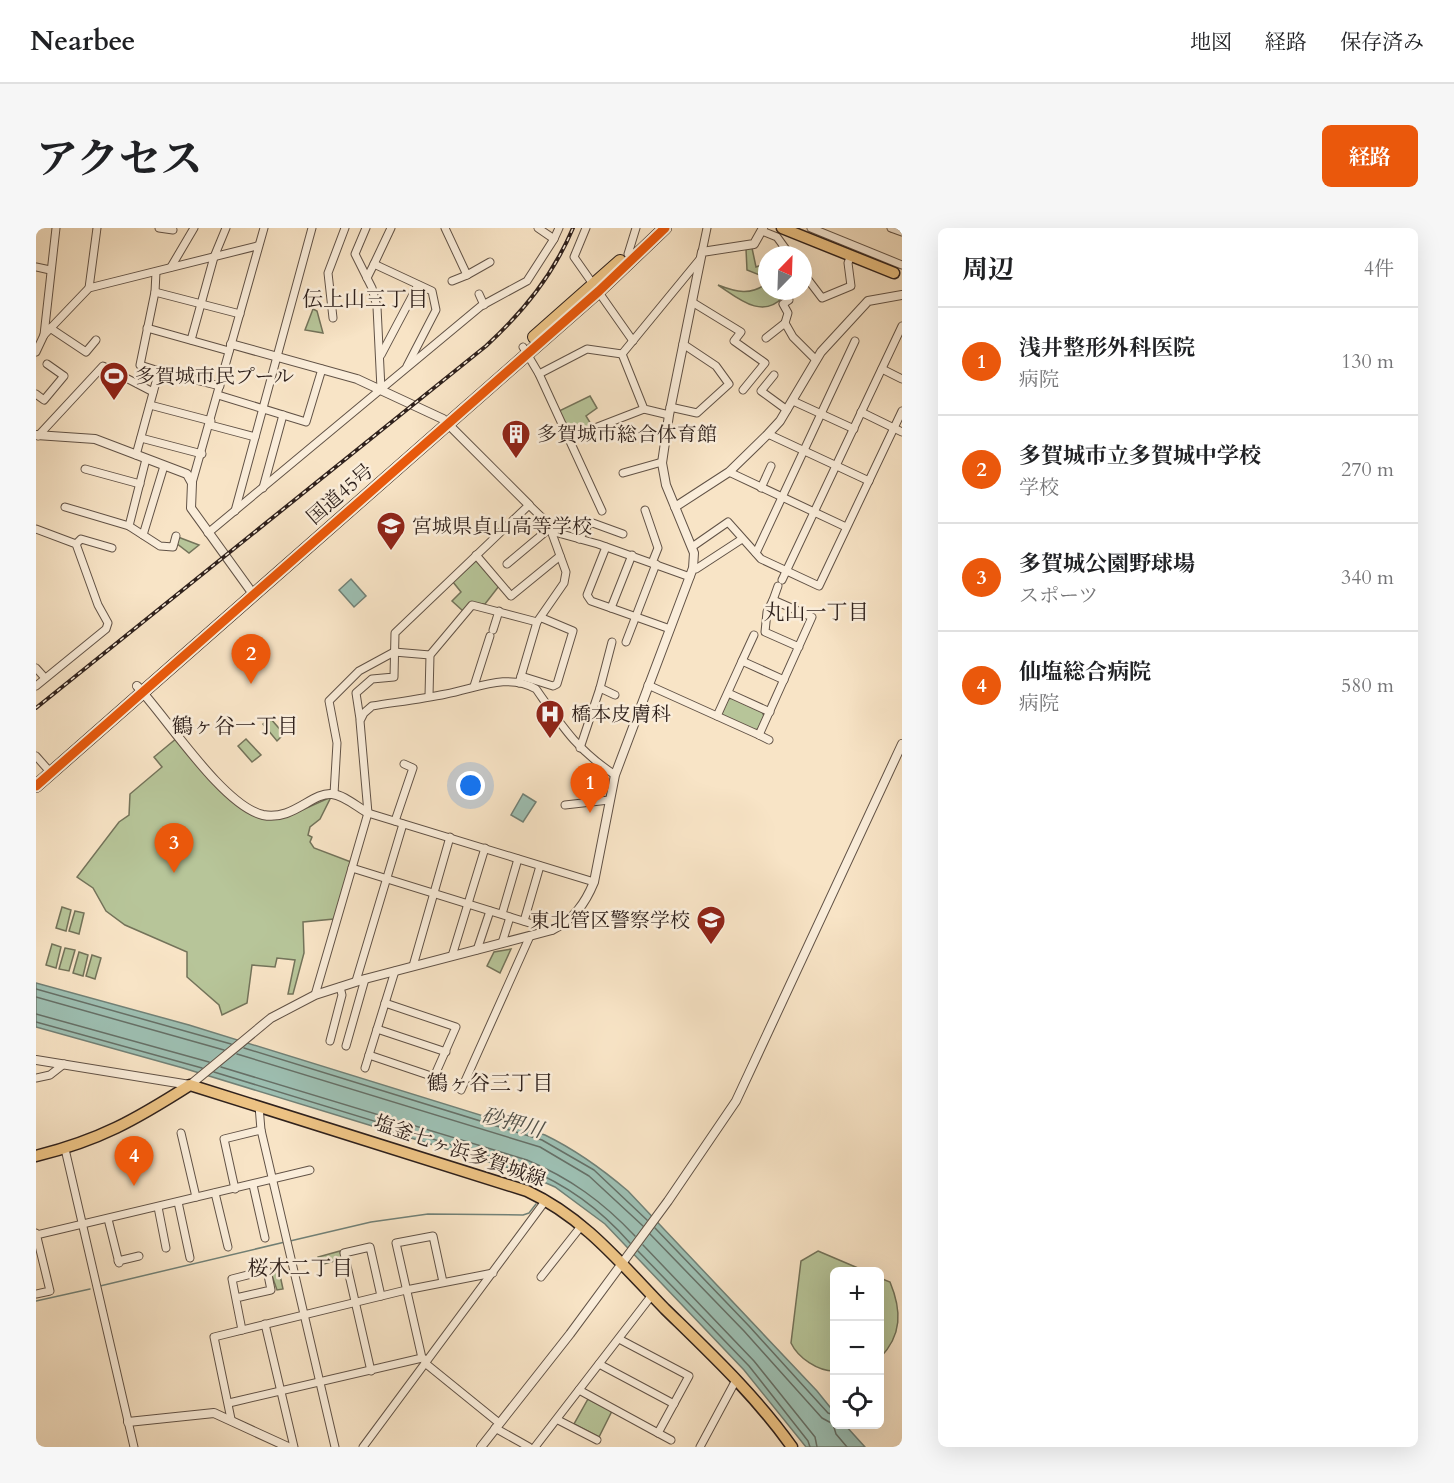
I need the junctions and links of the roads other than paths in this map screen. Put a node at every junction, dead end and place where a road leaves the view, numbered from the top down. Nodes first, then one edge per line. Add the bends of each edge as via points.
1 (56, 228) edge
2 (97, 228) edge
3 (159, 228) edge
4 (194, 228) edge
5 (226, 228) edge
6 (264, 228) edge
7 (312, 228) edge
8 (345, 228) edge
9 (366, 228) edge
10 (391, 228) edge
11 (445, 228) edge
12 (538, 228) edge
13 (558, 228) edge
14 (586, 228) edge
15 (636, 228) edge
16 (665, 228) edge
17 (707, 228) edge
18 (783, 228) edge
19 (811, 228) edge
20 (891, 228) edge
21 (763, 229) edge
22 (173, 230) dead end
23 (902, 232) edge
24 (554, 239) junction
25 (258, 246) junction
26 (784, 246) edge
27 (634, 255) junction
28 (851, 255) junction
29 (701, 256) junction
30 (214, 257) junction
31 (490, 262) dead end
32 (374, 264) junction
33 (36, 267) edge
34 (171, 267) junction
35 (898, 269) edge
36 (51, 270) junction
37 (156, 272) junction
38 (467, 275) junction
39 (367, 279) junction
40 (452, 281) dead end
41 (418, 285) junction
42 (812, 285) edge
43 (89, 288) junction
44 (596, 288) junction
45 (155, 292) junction
46 (479, 294) dead end
47 (902, 295) edge
48 (789, 300) dead end
49 (692, 302) junction
50 (201, 304) junction
51 (484, 304) junction
52 (240, 314) junction
53 (333, 318) dead end
54 (785, 323) junction
55 (902, 326) edge
56 (51, 328) junction
57 (147, 328) junction
58 (41, 338) edge
59 (766, 338) dead end
60 (96, 340) dead end
61 (191, 340) junction
62 (633, 341) junction
63 (855, 341) dead end
64 (683, 344) junction
65 (230, 347) junction
66 (526, 350) junction
67 (36, 352) edge
68 (622, 354) junction
69 (381, 355) junction
70 (277, 357) junction
71 (816, 360) junction
72 (47, 364) dead end
73 (322, 369) junction
74 (882, 369) junction
75 (159, 370) junction
76 (404, 370) junction
77 (539, 374) junction
78 (774, 375) dead end
79 (902, 379) edge
80 (220, 386) junction
81 (381, 389) junction
82 (742, 390) dead end
83 (153, 392) junction
84 (36, 394) edge
85 (218, 394) junction
86 (793, 401) junction
87 (150, 405) junction
88 (263, 409) junction
89 (644, 409) junction
90 (787, 410) junction
91 (670, 411) junction
92 (902, 411) edge
93 (861, 412) junction
94 (820, 413) junction
95 (283, 415) junction
96 (446, 421) junction
97 (210, 423) junction
98 (894, 428) junction
99 (854, 429) junction
100 (902, 432) edge
101 (768, 434) junction
102 (37, 436) edge
103 (255, 437) junction
104 (141, 438) junction
105 (569, 438) junction
106 (803, 451) junction
107 (202, 454) junction
108 (136, 455) junction
109 (146, 459) junction
110 (662, 462) junction
111 (164, 466) junction
112 (771, 466) dead end
113 (836, 466) junction
114 (85, 469) dead end
115 (729, 472) junction
116 (623, 473) dead end
117 (869, 481) junction
118 (192, 483) junction
119 (140, 484) junction
120 (262, 488) junction
121 (761, 488) junction
122 (781, 497) junction
123 (529, 505) junction
124 (65, 507) dead end
125 (675, 507) junction
126 (602, 510) dead end
127 (645, 510) dead end
128 (235, 511) junction
129 (814, 512) junction
130 (129, 526) junction
131 (846, 527) junction
132 (550, 528) junction
133 (36, 529) edge
134 (208, 533) junction
135 (623, 534) dead end
136 (143, 535) junction
137 (176, 536) dead end
138 (579, 539) junction
139 (742, 539) junction
140 (76, 544) junction
141 (606, 547) junction
142 (692, 547) junction
143 (112, 548) dead end
144 (756, 553) junction
145 (476, 555) junction
146 (632, 555) junction
147 (560, 556) junction
148 (507, 564) dead end
149 (654, 564) junction
150 (786, 570) junction
151 (691, 573) junction
152 (251, 591) junction
153 (773, 600) junction
154 (611, 608) junction
155 (499, 611) junction
156 (637, 617) junction
157 (540, 620) junction
158 (670, 629) junction
159 (754, 635) dead end
160 (612, 642) dead end
161 (626, 642) dead end
162 (799, 647) junction
163 (394, 652) junction
164 (430, 655) junction
165 (742, 661) junction
166 (36, 668) edge
167 (45, 678) junction
168 (520, 680) junction
169 (784, 680) junction
170 (648, 685) junction
171 (36, 686) edge
172 (474, 686) junction
173 (600, 688) junction
174 (139, 689) junction
175 (728, 693) junction
176 (615, 695) dead end
177 (429, 696) junction
178 (770, 712) junction
179 (717, 716) junction
180 (360, 721) junction
181 (759, 735) junction
182 (769, 740) dead end
183 (902, 744) edge
184 (580, 748) junction
185 (36, 756) edge
186 (404, 764) dead end
187 (48, 770) junction
188 (615, 775) junction
189 (36, 776) edge
190 (36, 786) edge
191 (334, 794) junction
192 (609, 800) junction
193 (565, 805) dead end
194 (368, 813) junction
195 (395, 822) junction
196 (404, 824) junction
197 (450, 837) junction
198 (484, 848) junction
199 (518, 859) junction
200 (540, 866) junction
201 (352, 868) junction
202 (387, 879) junction
203 (594, 882) junction
204 (433, 893) junction
205 (468, 903) junction
206 (490, 910) junction
207 (506, 915) junction
208 (524, 921) junction
209 (552, 930) junction
210 (530, 936) junction
211 (502, 943) junction
212 (477, 950) junction
213 (452, 956) junction
214 (412, 966) junction
215 (395, 970) junction
216 (361, 980) junction
217 (340, 987) junction
218 (315, 995) junction
219 (385, 1003) junction
220 (377, 1029) junction
221 (330, 1041) dead end
222 (346, 1046) dead end
223 (446, 1052) junction
224 (369, 1055) junction
225 (36, 1060) edge
226 (64, 1064) junction
227 (365, 1068) dead end
228 (36, 1078) edge
229 (190, 1085) junction
230 (461, 1089) dead end
231 (259, 1106) junction
232 (261, 1130) junction
233 (181, 1132) dead end
234 (65, 1149) junction
235 (36, 1156) edge
236 (310, 1170) dead end
237 (273, 1180) junction
238 (253, 1185) junction
239 (235, 1189) junction
240 (215, 1193) junction
241 (196, 1197) junction
242 (546, 1200) junction
243 (178, 1202) junction
244 (158, 1207) junction
245 (108, 1219) junction
246 (583, 1224) junction
247 (82, 1225) junction
248 (36, 1234) edge
249 (265, 1238) dead end
250 (228, 1247) dead end
251 (166, 1248) dead end
252 (139, 1256) dead end
253 (190, 1258) dead end
254 (624, 1260) junction
255 (493, 1273) junction
256 (541, 1277) dead end
257 (443, 1282) junction
258 (406, 1290) junction
259 (36, 1294) edge
260 (652, 1295) junction
261 (381, 1296) junction
262 (236, 1298) junction
263 (355, 1302) junction
264 (304, 1315) junction
265 (265, 1324) junction
266 (242, 1330) junction
267 (619, 1339) junction
268 (425, 1360) junction
269 (599, 1364) junction
270 (371, 1371) junction
271 (736, 1380) junction
272 (320, 1382) junction
273 (579, 1390) junction
274 (281, 1391) junction
275 (229, 1403) junction
276 (674, 1404) junction
277 (231, 1419) junction
278 (558, 1420) junction
279 (129, 1422) junction
280 (497, 1425) junction
281 (658, 1433) junction
282 (597, 1440) dead end
283 (671, 1440) dead end
284 (134, 1447) edge
285 (288, 1447) edge
286 (294, 1447) edge
287 (334, 1447) edge
288 (363, 1447) edge
289 (481, 1447) edge
290 (529, 1447) edge
291 (535, 1447) edge
292 (700, 1447) edge
293 (792, 1447) edge

1 - 36 street
2 - 43 street
3 - 22 street
4 - 34 street
5 - 30 street
6 - 25 street
7 - 70 street
8 - 53 street via 328,273
9 - 39 street via 355,254
10 - 32 street
11 - 38 street
12 - 24 street
13 - 24 street
14 - 44 street via 574,257
15 - 27 street
16 - 27 highway, 国道45号
17 - 29 street
18 - 28 main road
19 - 35 street
20 - 23 street
21 - 26 street
21 - 29 street via 754,244
24 - 51 street via 527,281
25 - 30 street
25 - 52 street
27 - 44 highway, 国道45号
28 - 35 main road
28 - 42 street via 851,286 822,298
29 - 49 street
29 - 62 street
30 - 34 street
30 - 50 street
31 - 38 street
32 - 39 street
32 - 41 street
33 - 36 street
34 - 37 street
36 - 58 street
37 - 43 street
37 - 45 street
38 - 40 street
39 - 69 street via 377,307
41 - 69 street
41 - 76 street via 432,291 436,310
43 - 56 street
44 - 62 street
44 - 66 highway, 国道45号
45 - 50 street
45 - 57 street
46 - 51 street
47 - 71 street via 868,301
48 - 54 street via 783,304 788,313
49 - 64 street
49 - 82 street via 741,332 734,341 765,363
50 - 52 street
50 - 61 street
51 - 76 street
52 - 65 street
54 - 59 street
54 - 71 street
55 - 74 street
56 - 58 street
56 - 60 street via 86,352
57 - 61 street
57 - 75 street via 140,365
58 - 67 street
61 - 65 street
62 - 68 street
63 - 94 street
64 - 91 street
64 - 91 street via 716,366 729,384 697,412
65 - 70 street
65 - 80 street
66 - 77 street
66 - 96 highway, 国道45号
68 - 77 street via 588,349
68 - 89 street
69 - 81 street
70 - 73 street
70 - 88 street
71 - 86 street
72 - 84 street via 64,376 44,400
73 - 81 street
73 - 95 street via 306,422
74 - 79 street
74 - 93 street
75 - 80 street
75 - 83 street
76 - 81 street
77 - 105 street
78 - 90 street via 759,393
80 - 85 street
81 - 96 street
81 - 120 street
83 - 87 street
83 - 102 street via 103,366
85 - 88 street
85 - 97 street
86 - 90 street
86 - 94 street
87 - 97 street
87 - 104 street
88 - 95 street
88 - 103 street
89 - 91 street
89 - 105 street
90 - 101 street
91 - 110 street
92 - 98 street
93 - 98 street
93 - 99 street
94 - 99 street
94 - 106 street
95 - 120 street
96 - 123 street
96 - 152 highway, 国道45号
97 - 103 street
97 - 107 street
98 - 100 street
98 - 117 street
99 - 113 street
101 - 106 street
101 - 115 street
102 - 108 street via 95,440
103 - 128 street
104 - 107 street
104 - 108 street
105 - 126 street
106 - 113 street
106 - 122 street
107 - 118 street
108 - 109 street
109 - 111 street
109 - 119 street
110 - 116 street
110 - 125 street
111 - 118 street via 187,474
111 - 136 street
112 - 121 street
113 - 117 street
113 - 129 street
114 - 119 street
115 - 121 street
115 - 125 street
117 - 131 street
118 - 134 street via 191,508
119 - 130 street
120 - 128 street
121 - 122 street
122 - 129 street
122 - 144 street
123 - 132 street
123 - 145 street
124 - 130 street
125 - 142 street
127 - 149 street via 658,548
128 - 134 street
129 - 131 street
129 - 150 street
130 - 136 street
131 - 150 street via 819,586
132 - 138 street
132 - 147 street
132 - 148 street
133 - 140 street
134 - 152 street
135 - 138 street via 591,522
136 - 137 street via 160,546 173,547
138 - 141 street
139 - 142 street via 728,522
139 - 144 street
139 - 151 street
140 - 143 street via 81,539
140 - 167 street via 108,623 106,629
141 - 146 street
141 - 154 street via 587,595 591,601
142 - 151 street
144 - 150 street
145 - 147 street via 512,596
145 - 163 street via 395,633
146 - 149 street
146 - 154 street
147 - 157 street via 566,572 564,583
149 - 151 street
149 - 156 street
150 - 153 street
151 - 158 street
152 - 174 highway, 国道45号
153 - 162 street via 765,632
153 - 162 street via 812,617
154 - 156 street
155 - 157 street
155 - 164 street via 472,604
155 - 172 street
156 - 158 street
156 - 161 street
157 - 168 street
157 - 168 street via 573,631 557,684
158 - 170 street
159 - 165 street
160 - 173 street
162 - 169 street
163 - 164 street
163 - 180 street via 393,677 372,679 356,693
163 - 191 street via 358,671 329,700 337,743
164 - 177 street
165 - 169 street
165 - 175 street
166 - 167 street
167 - 171 street
168 - 172 street
168 - 184 street via 536,689
169 - 178 street
170 - 179 street
170 - 188 street
172 - 177 street
173 - 176 street
173 - 184 street
174 - 187 highway, 国道45号
174 - 191 street via 220,788 244,806 264,815 282,814
175 - 178 street
175 - 179 street
177 - 180 street via 372,706
178 - 181 street
179 - 181 street
180 - 194 street
181 - 182 street
183 - 254 street via 736,1101
184 - 188 street
185 - 187 street
186 - 195 street via 413,768
187 - 189 highway, 国道45号
187 - 190 highway, 国道45号
188 - 192 street
191 - 194 street
192 - 193 street
192 - 203 street
194 - 195 street
194 - 201 street
195 - 196 street
196 - 197 street
196 - 202 street
197 - 198 street
197 - 204 street
198 - 199 street
198 - 205 street
199 - 200 street
199 - 207 street
200 - 203 street
200 - 208 street
201 - 202 street
201 - 218 street
202 - 204 street
202 - 216 street
203 - 209 street via 577,913
204 - 205 street
204 - 214 street
205 - 206 street
205 - 213 street
206 - 207 street
206 - 212 street
207 - 208 street
207 - 211 street
208 - 209 street
209 - 210 street
210 - 211 street
210 - 230 street
211 - 212 street
212 - 213 street
213 - 214 street
214 - 215 street
215 - 216 street
215 - 219 street
216 - 217 street
216 - 222 street
217 - 218 street
217 - 221 street via 342,995
218 - 229 street via 281,1011
219 - 220 street
219 - 223 street via 456,1027
220 - 223 street
220 - 224 street
223 - 224 street via 434,1077
224 - 227 street
225 - 226 street
226 - 228 street via 50,1075
226 - 229 street
229 - 231 main road, 塩釜七ヶ浜多賀城線
229 - 234 main road via 117,1129
231 - 232 street
231 - 242 main road, 塩釜七ヶ浜多賀城線 via 507,1183
232 - 237 street
232 - 239 street via 224,1138
233 - 241 street
234 - 235 main road
234 - 247 street
236 - 237 street
237 - 238 street
237 - 264 street
238 - 239 street
238 - 249 street
239 - 240 street
240 - 241 street
240 - 250 street
241 - 243 street
242 - 246 main road, 塩釜七ヶ浜多賀城線
242 - 255 street
243 - 244 street
243 - 253 street
244 - 245 street
244 - 251 street
245 - 247 street
245 - 252 street via 118,1262
246 - 254 main road, 塩釜七ヶ浜多賀城線
246 - 256 street
247 - 248 street
247 - 279 street
248 - 259 street via 50,1291
254 - 260 main road, 塩釜七ヶ浜多賀城線
254 - 280 street
255 - 257 street
255 - 268 street
257 - 258 street
257 - 258 street via 434,1236 396,1244
258 - 261 street
258 - 268 street
260 - 267 street
260 - 271 main road, 塩釜七ヶ浜多賀城線
261 - 263 street
261 - 263 street via 370,1247 344,1253
262 - 262 street via 232,1279 267,1270 271,1290
262 - 266 street
263 - 264 street
263 - 270 street
264 - 265 street
264 - 272 street
265 - 266 street
265 - 274 street
266 - 275 street via 214,1337
267 - 269 street
267 - 276 street via 689,1376
268 - 270 street
268 - 280 street
268 - 288 street
269 - 273 street
269 - 276 street
270 - 272 street
271 - 292 street
271 - 293 main road, 塩釜七ヶ浜多賀城線
272 - 274 street
272 - 287 street
273 - 278 street
273 - 281 street
274 - 275 street
274 - 286 street
275 - 277 street
276 - 281 street
277 - 279 street via 207,1412
277 - 285 street
278 - 282 street
278 - 291 street
279 - 284 street
280 - 289 street
280 - 290 street
281 - 283 street

